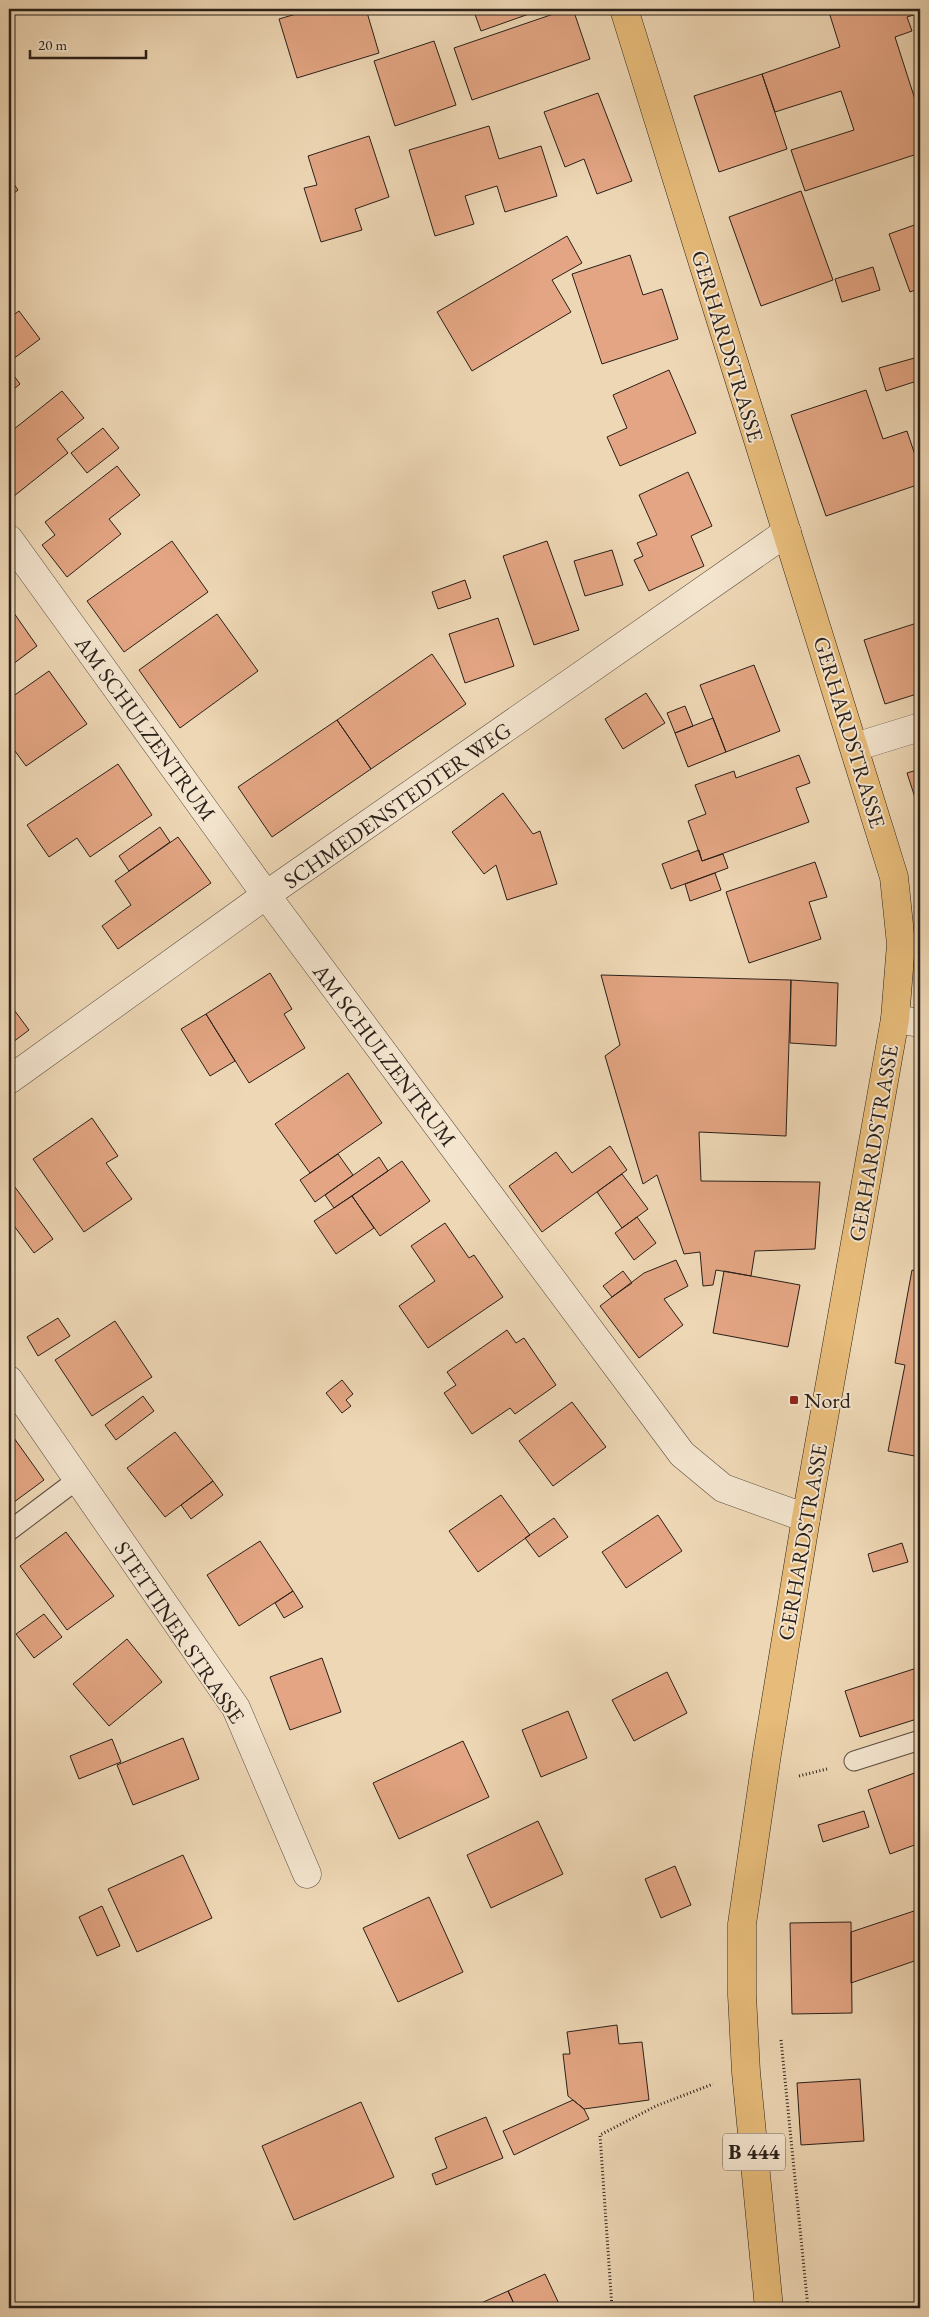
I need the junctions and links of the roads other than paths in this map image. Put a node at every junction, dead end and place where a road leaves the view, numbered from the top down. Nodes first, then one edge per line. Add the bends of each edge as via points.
1 (624, 9) edge
2 (787, 532) junction
3 (9, 539) edge
4 (920, 727) edge
5 (855, 747) junction
6 (266, 896) junction
7 (908, 1021) edge
8 (9, 1080) edge
9 (9, 1380) edge
10 (78, 1479) junction
11 (806, 1518) junction
12 (9, 1531) edge
13 (920, 1740) edge
14 (854, 1761) road end
15 (308, 1874) dead end
16 (769, 2308) edge

1 - 2 main road, GERHARDSTRASSE / B 444
2 - 5 main road, GERHARDSTRASSE / B 444
2 - 6 street, SCHMEDENSTEDTER WEG
3 - 6 street, AM SCHULZENTRUM
4 - 5 street
5 - 7 main road, GERHARDSTRASSE / B 444 via 894,877
6 - 8 street, SCHMEDENSTEDTER WEG
6 - 11 street, AM SCHULZENTRUM via 682,1454 723,1488
7 - 11 main road, GERHARDSTRASSE / B 444
9 - 10 street, STETTINER STRASSE
10 - 12 lane
10 - 15 street, STETTINER STRASSE via 236,1708
11 - 16 main road, GERHARDSTRASSE / B 444 via 742,1924 746,2072
13 - 14 lane

